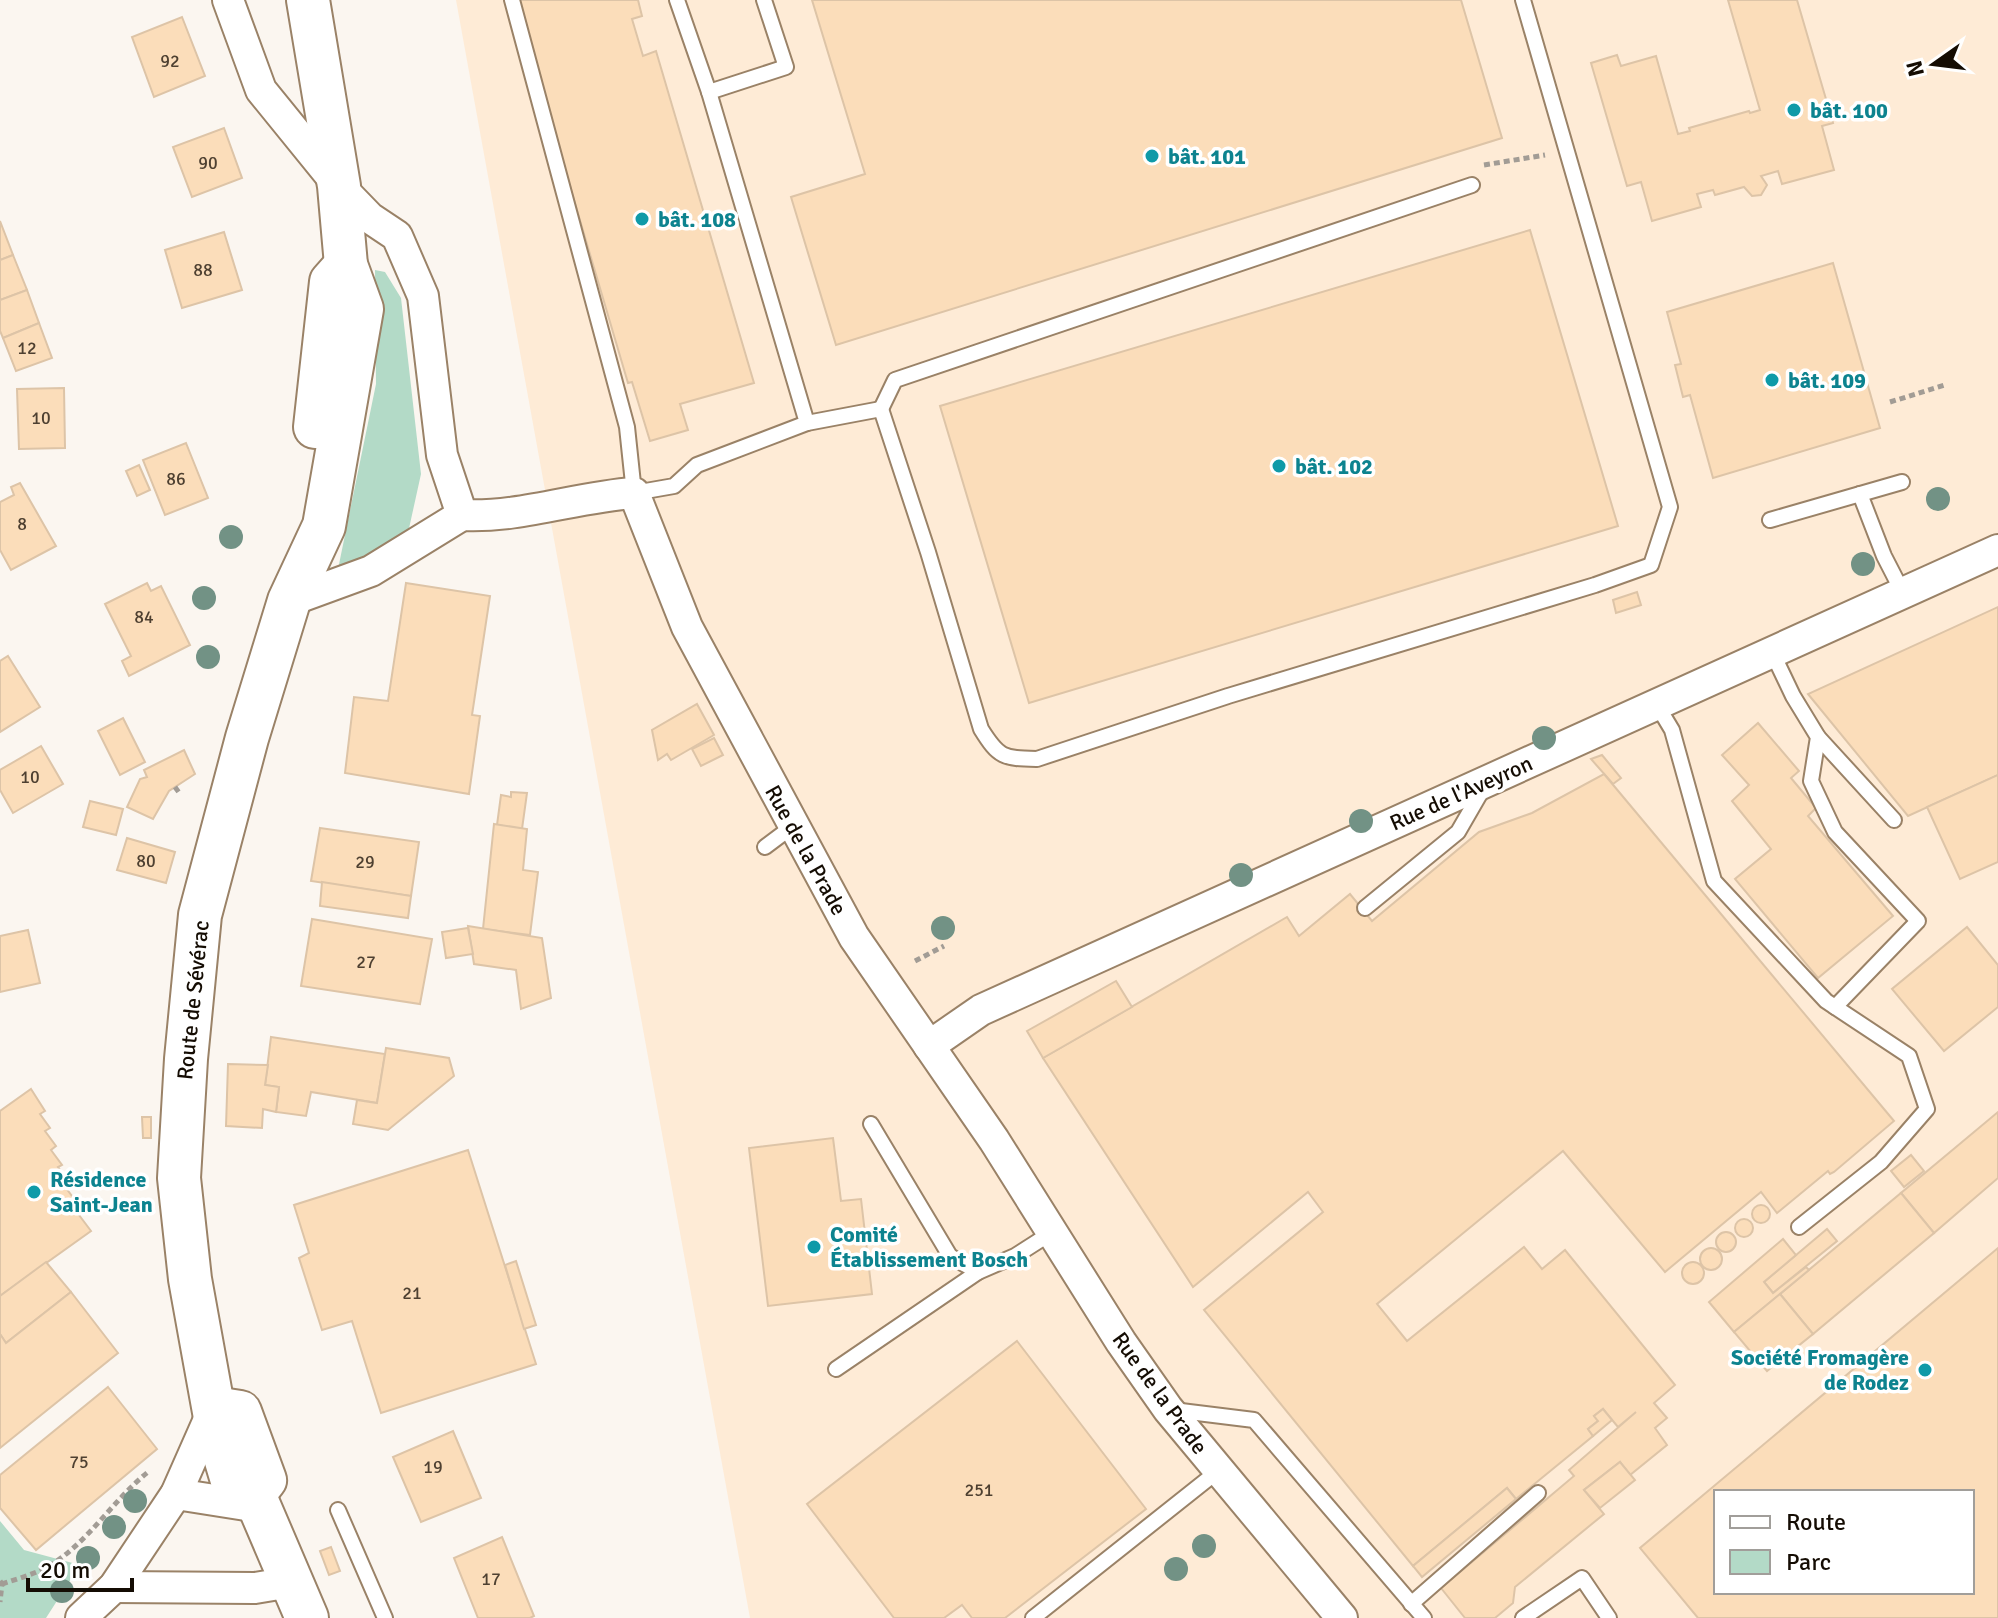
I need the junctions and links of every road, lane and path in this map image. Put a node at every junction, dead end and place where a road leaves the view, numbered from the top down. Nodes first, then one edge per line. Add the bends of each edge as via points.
1 (228, 0) edge
2 (308, 0) edge
3 (512, 0) edge
4 (677, 0) edge
5 (764, 0) edge
6 (1523, 0) edge
7 (709, 92) junction
8 (1534, 158) dead end
9 (1475, 166) dead end
10 (1472, 185) dead end
11 (339, 186) junction
12 (1945, 385) dead end
13 (1890, 402) dead end
14 (881, 409) junction
15 (807, 423) junction
16 (1902, 482) dead end
17 (634, 493) junction
18 (1860, 494) junction
19 (462, 515) junction
20 (1770, 520) dead end
21 (1998, 550) edge
22 (1903, 593) junction
23 (289, 601) junction
24 (1772, 652) junction
25 (1657, 705) junction
26 (1818, 737) junction
27 (1487, 782) junction
28 (175, 787) dead end
29 (180, 794) dead end
30 (1894, 820) dead end
31 (793, 826) junction
32 (765, 847) dead end
33 (1365, 908) dead end
34 (944, 946) dead end
35 (915, 961) dead end
36 (1835, 1007) junction
37 (929, 1046) junction
38 (871, 1124) dead end
39 (1799, 1227) dead end
40 (1051, 1233) junction
41 (978, 1272) junction
42 (836, 1369) dead end
43 (214, 1408) junction
44 (1168, 1409) junction
45 (151, 1469) dead end
46 (1218, 1471) junction
47 (1538, 1493) dead end
48 (176, 1494) junction
49 (256, 1500) junction
50 (338, 1510) dead end
51 (1, 1582) edge
52 (114, 1587) junction
53 (299, 1600) edge
54 (0, 1602) edge
55 (1411, 1604) junction
56 (81, 1618) edge
57 (385, 1618) edge
58 (1033, 1618) edge
59 (1342, 1618) edge
60 (1424, 1618) edge
61 (1523, 1618) edge
62 (1609, 1618) edge

1 - 11 street via 261,90
2 - 11 main road, Route de Sévérac
3 - 17 lane via 627,427
4 - 7 lane
5 - 7 lane via 786,67
6 - 14 lane via 1670,507 1651,565 1037,759 1007,758 981,729
7 - 15 lane
8 - 9 path
10 - 14 lane via 895,380
11 - 19 street via 397,236 423,296 442,455
11 - 23 main road, Route de Sévérac via 346,265 362,309 324,526
12 - 13 path
14 - 15 lane
15 - 17 lane via 697,465 674,486
16 - 18 lane
17 - 19 street via 597,495 515,513
17 - 31 street, Rue de la Prade via 687,627
18 - 20 lane
18 - 22 lane
19 - 23 street via 371,571
21 - 22 street, Rue de l'Aveyron
22 - 24 street, Rue de l'Aveyron
23 - 43 main road, Route de Sévérac via 200,915 186,1059 179,1178 190,1279
24 - 25 street, Rue de l'Aveyron
24 - 26 lane
25 - 27 street, Rue de l'Aveyron
25 - 36 lane via 1672,730 1714,881
26 - 30 lane
26 - 36 lane via 1811,781 1835,832 1918,921
27 - 33 lane via 1458,832
27 - 37 street, Rue de l'Aveyron via 981,1010
28 - 29 path
31 - 32 lane
31 - 37 street, Rue de la Prade via 854,937
34 - 35 path
36 - 39 lane via 1909,1056 1927,1109 1881,1162
37 - 40 street, Rue de la Prade
38 - 41 lane via 950,1256
40 - 41 lane
40 - 44 street, Rue de la Prade
41 - 42 lane
43 - 48 street
43 - 49 main road, Route de Sévérac via 233,1484
44 - 46 street, Rue de la Prade
44 - 55 lane via 1254,1420
45 - 51 path via 48,1566
46 - 58 lane
46 - 59 street, Rue de la Prade
47 - 55 lane
48 - 49 street
48 - 52 street
49 - 53 main road, Route de Sévérac
50 - 57 lane
51 - 54 path
52 - 53 street via 255,1588
52 - 56 street
55 - 60 lane
61 - 62 lane via 1582,1578

